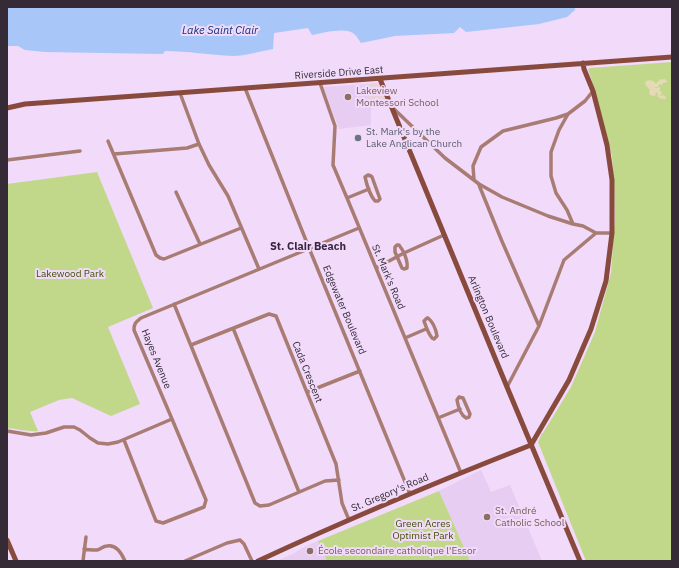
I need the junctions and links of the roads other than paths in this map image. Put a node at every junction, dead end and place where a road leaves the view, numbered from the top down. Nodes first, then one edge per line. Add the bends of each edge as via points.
1 (672, 57) edge
2 (583, 63) junction
3 (380, 79) junction
4 (320, 83) junction
5 (245, 88) junction
6 (593, 91) junction
7 (180, 93) junction
8 (392, 107) junction
9 (7, 108) edge
10 (568, 114) junction
11 (556, 118) junction
12 (562, 126) junction
13 (108, 141) dead end
14 (199, 144) junction
15 (80, 151) dead end
16 (114, 154) junction
17 (7, 160) edge
18 (474, 180) junction
19 (479, 184) junction
20 (369, 189) junction
21 (176, 192) dead end
22 (347, 198) junction
23 (573, 224) junction
24 (242, 228) junction
25 (359, 228) junction
26 (612, 232) junction
27 (596, 233) junction
28 (444, 235) junction
29 (200, 244) junction
30 (309, 248) junction
31 (404, 253) junction
32 (397, 257) junction
33 (376, 268) junction
34 (259, 269) junction
35 (174, 304) junction
36 (539, 326) junction
37 (233, 328) junction
38 (426, 328) junction
39 (405, 338) junction
40 (191, 345) junction
41 (360, 371) junction
42 (507, 387) junction
43 (307, 392) junction
44 (460, 409) junction
45 (438, 418) junction
46 (172, 419) junction
47 (7, 431) edge
48 (124, 440) junction
49 (531, 445) junction
50 (461, 473) junction
51 (339, 480) junction
52 (299, 492) junction
53 (410, 494) junction
54 (349, 520) junction
55 (86, 536) dead end
56 (7, 540) edge
57 (84, 550) junction
58 (16, 561) edge
59 (83, 561) edge
60 (125, 561) edge
61 (185, 561) edge
62 (252, 561) edge
63 (258, 561) edge
64 (580, 561) edge

1 - 2 street, Riverside Drive East
2 - 3 street, Riverside Drive East
2 - 6 street
3 - 4 street, Riverside Drive East
3 - 8 street, Arlington Boulevard
4 - 5 street, Riverside Drive East
4 - 22 street, St. Mark's Road via 335,126 333,165
5 - 7 street, Riverside Drive East
5 - 30 street, Edgewater Boulevard
6 - 10 street
6 - 26 street via 607,145 612,180
7 - 9 street, Riverside Drive East via 25,104
7 - 14 street
8 - 18 street via 445,158
8 - 28 street, Arlington Boulevard
10 - 11 street
10 - 12 street
11 - 12 street
11 - 18 street via 503,131 481,147 474,166
12 - 23 street via 551,152 551,176 556,193
13 - 16 street
14 - 16 street via 187,148
14 - 24 street via 228,196
15 - 17 street
16 - 29 street via 156,255 164,259
18 - 19 street
19 - 23 street via 502,197
19 - 36 street via 500,239
20 - 20 street via 375,201 379,201 380,196 371,176 368,175 365,178
20 - 22 street
21 - 29 street
22 - 25 street, St. Mark's Road
23 - 27 street
24 - 29 street
24 - 34 street
25 - 30 street, Hayes Avenue
25 - 33 street, St. Mark's Road
26 - 27 street
26 - 49 street via 606,281 591,329 569,380
27 - 36 street via 564,260
28 - 31 street
28 - 42 street, Arlington Boulevard
30 - 34 street, Hayes Avenue
30 - 41 street, Edgewater Boulevard
31 - 32 street
31 - 32 street via 399,245 396,246
31 - 32 street via 407,268 402,268
32 - 33 street
33 - 39 street, St. Mark's Road
34 - 35 street, Hayes Avenue
35 - 40 street
35 - 46 street, Hayes Avenue via 141,318 134,325
36 - 42 street
37 - 40 street, Cada Crescent
37 - 43 street, Cada Crescent via 269,314 276,316
37 - 52 street
38 - 38 street via 432,338 436,338 431,320 428,318 424,321
38 - 39 street
39 - 45 street, St. Mark's Road
40 - 52 street via 255,503 260,506 269,505
41 - 43 street
41 - 53 street, Edgewater Boulevard
42 - 49 street, Arlington Boulevard
43 - 51 street, Cada Crescent via 336,464
44 - 44 street via 466,418 469,417 464,399 461,397 457,400
44 - 45 street
45 - 50 street, St. Mark's Road
46 - 48 street
46 - 48 street via 206,500 204,506 163,523 156,521
47 - 48 street via 40,435 64,427 74,427 98,443 108,444
49 - 50 street, St. Gregory's Road
49 - 64 street, Arlington Boulevard
50 - 53 street, St. Gregory's Road
51 - 52 street via 325,481
51 - 54 street, Cada Crescent via 342,503
53 - 54 street, St. Gregory's Road
54 - 63 street, St. Gregory's Road
55 - 57 street
56 - 58 street
57 - 59 street
57 - 60 street via 112,546 121,552
61 - 62 street via 240,540

